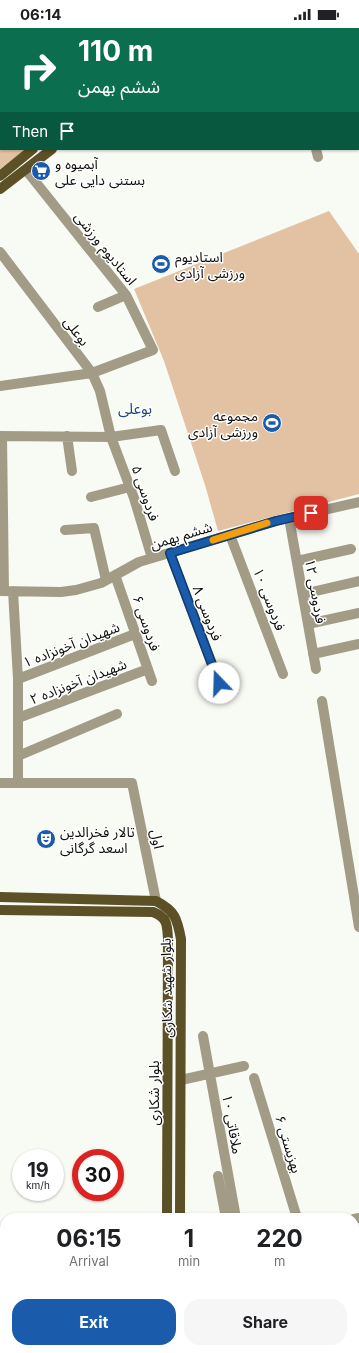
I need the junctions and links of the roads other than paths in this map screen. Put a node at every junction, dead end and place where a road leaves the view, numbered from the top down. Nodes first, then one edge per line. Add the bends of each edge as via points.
1 (32, 150) edge
2 (51, 150) edge
3 (26, 170) junction
4 (0, 176) edge
5 (0, 189) edge
6 (0, 252) edge
7 (126, 295) junction
8 (98, 307) dead end
9 (92, 373) junction
10 (0, 386) edge
11 (1, 436) edge
12 (68, 436) junction
13 (110, 437) junction
14 (72, 471) dead end
15 (176, 471) dead end
16 (130, 487) junction
17 (90, 497) dead end
18 (359, 502) edge
19 (289, 518) junction
20 (65, 530) dead end
21 (230, 535) junction
22 (351, 549) dead end
23 (170, 553) junction
24 (152, 558) junction
25 (297, 561) junction
26 (111, 578) junction
27 (359, 581) edge
28 (6, 591) edge
29 (303, 594) junction
30 (359, 613) edge
31 (308, 624) junction
32 (136, 634) junction
33 (359, 644) edge
34 (313, 654) junction
35 (148, 669) junction
36 (316, 669) dead end
37 (283, 674) dead end
38 (18, 679) junction
39 (152, 681) dead end
40 (219, 683) dead end
41 (322, 701) dead end
42 (117, 714) dead end
43 (18, 718) junction
44 (18, 756) junction
45 (0, 783) edge
46 (18, 783) junction
47 (0, 897) edge
48 (156, 901) junction
49 (0, 910) edge
50 (359, 927) edge
51 (244, 1066) dead end
52 (254, 1078) dead end
53 (181, 1080) junction
54 (181, 1097) junction
55 (168, 1098) junction
56 (218, 1176) dead end
57 (167, 1213) edge
58 (180, 1213) edge
59 (225, 1213) edge
60 (231, 1213) edge
61 (235, 1213) edge
62 (295, 1213) edge

1 - 4 main road
2 - 3 main road
3 - 5 main road
3 - 7 street, استادیوم ورزشی
6 - 9 street, بوعلی
7 - 8 street
7 - 9 street, استادیوم ورزشی via 153,350
9 - 10 street
9 - 13 street, بوعلی via 100,391
11 - 12 street
11 - 28 street
12 - 13 street
12 - 14 street
13 - 15 street via 161,430
13 - 16 street, ۵ فردوسی
16 - 17 street
16 - 24 street, ۵ فردوسی
18 - 19 street, ششم بهمن
19 - 21 street, ششم بهمن
19 - 25 street, ۱۲ فردوسی
20 - 26 street, ۶ فردوسی via 94,528
21 - 23 street, ششم بهمن
21 - 37 street, ۱۰ فردوسی
22 - 25 street
23 - 24 street, ششم بهمن
23 - 40 street, ۸ فردوسی
24 - 26 street, ششم بهمن
25 - 29 street, ۱۲ فردوسی
26 - 28 street, ششم بهمن via 76,590 61,592
26 - 32 street, ۶ فردوسی
27 - 29 street
28 - 38 street
29 - 31 street, ۱۲ فردوسی
30 - 31 street
31 - 34 street, ۱۲ فردوسی
32 - 35 street, ۶ فردوسی
32 - 38 street, ۱ شهیدان آخونزاده
33 - 34 street
34 - 36 street, ۱۲ فردوسی
35 - 39 street, ۶ فردوسی
35 - 43 street, ۲ شهیدان آخونزاده
38 - 43 street
41 - 50 street
42 - 44 street
43 - 44 street
44 - 46 street
45 - 46 street
46 - 48 street, اول via 132,783
47 - 48 main road
48 - 53 main road, بلوار شهید شکاری via 169,908 178,921 181,939
49 - 55 main road, بلوار شکاری via 144,911 162,916 167,924 168,939
51 - 53 street
52 - 62 street, بهزیستی ۶
53 - 54 main road, بلوار شهید شکاری
54 - 55 main road
54 - 58 main road, بلوار شهید شکاری
55 - 57 main road, بلوار شکاری
56 - 59 street
60 - 61 street, ۱۰ ملاقاتی via 204,1036

